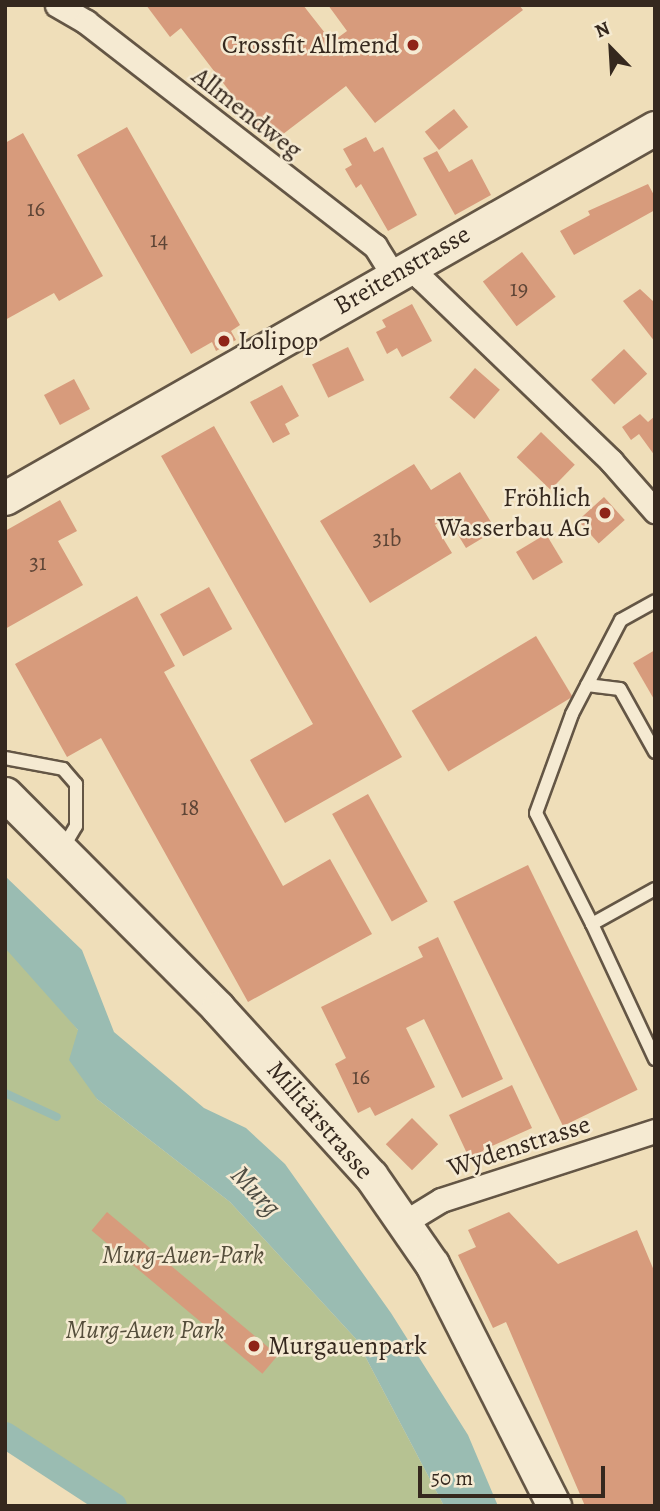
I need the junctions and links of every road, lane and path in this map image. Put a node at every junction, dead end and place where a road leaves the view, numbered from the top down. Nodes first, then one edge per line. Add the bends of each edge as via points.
1 (57, 5) edge
2 (655, 128) edge
3 (402, 269) junction
4 (5, 498) edge
5 (655, 511) edge
6 (655, 601) edge
7 (587, 685) junction
8 (655, 752) edge
9 (5, 758) edge
10 (5, 794) edge
11 (63, 848) junction
12 (655, 890) edge
13 (592, 924) junction
14 (655, 1059) edge
15 (655, 1131) edge
16 (405, 1222) junction
17 (554, 1506) edge

1 - 3 street, Allmendweg via 86,22
2 - 3 street, Breitenstrasse
3 - 4 street, Breitenstrasse
3 - 5 street, Allmendweg via 421,278 611,461
6 - 7 lane via 621,620
7 - 8 lane via 620,689
7 - 13 lane via 536,813
9 - 11 lane via 54,766 76,783 76,826
10 - 11 street, Militärstrasse
11 - 16 street, Militärstrasse via 320,1115
12 - 13 lane
13 - 14 lane
15 - 16 street, Wydenstrasse via 441,1200
16 - 17 street, Militärstrasse via 482,1357

